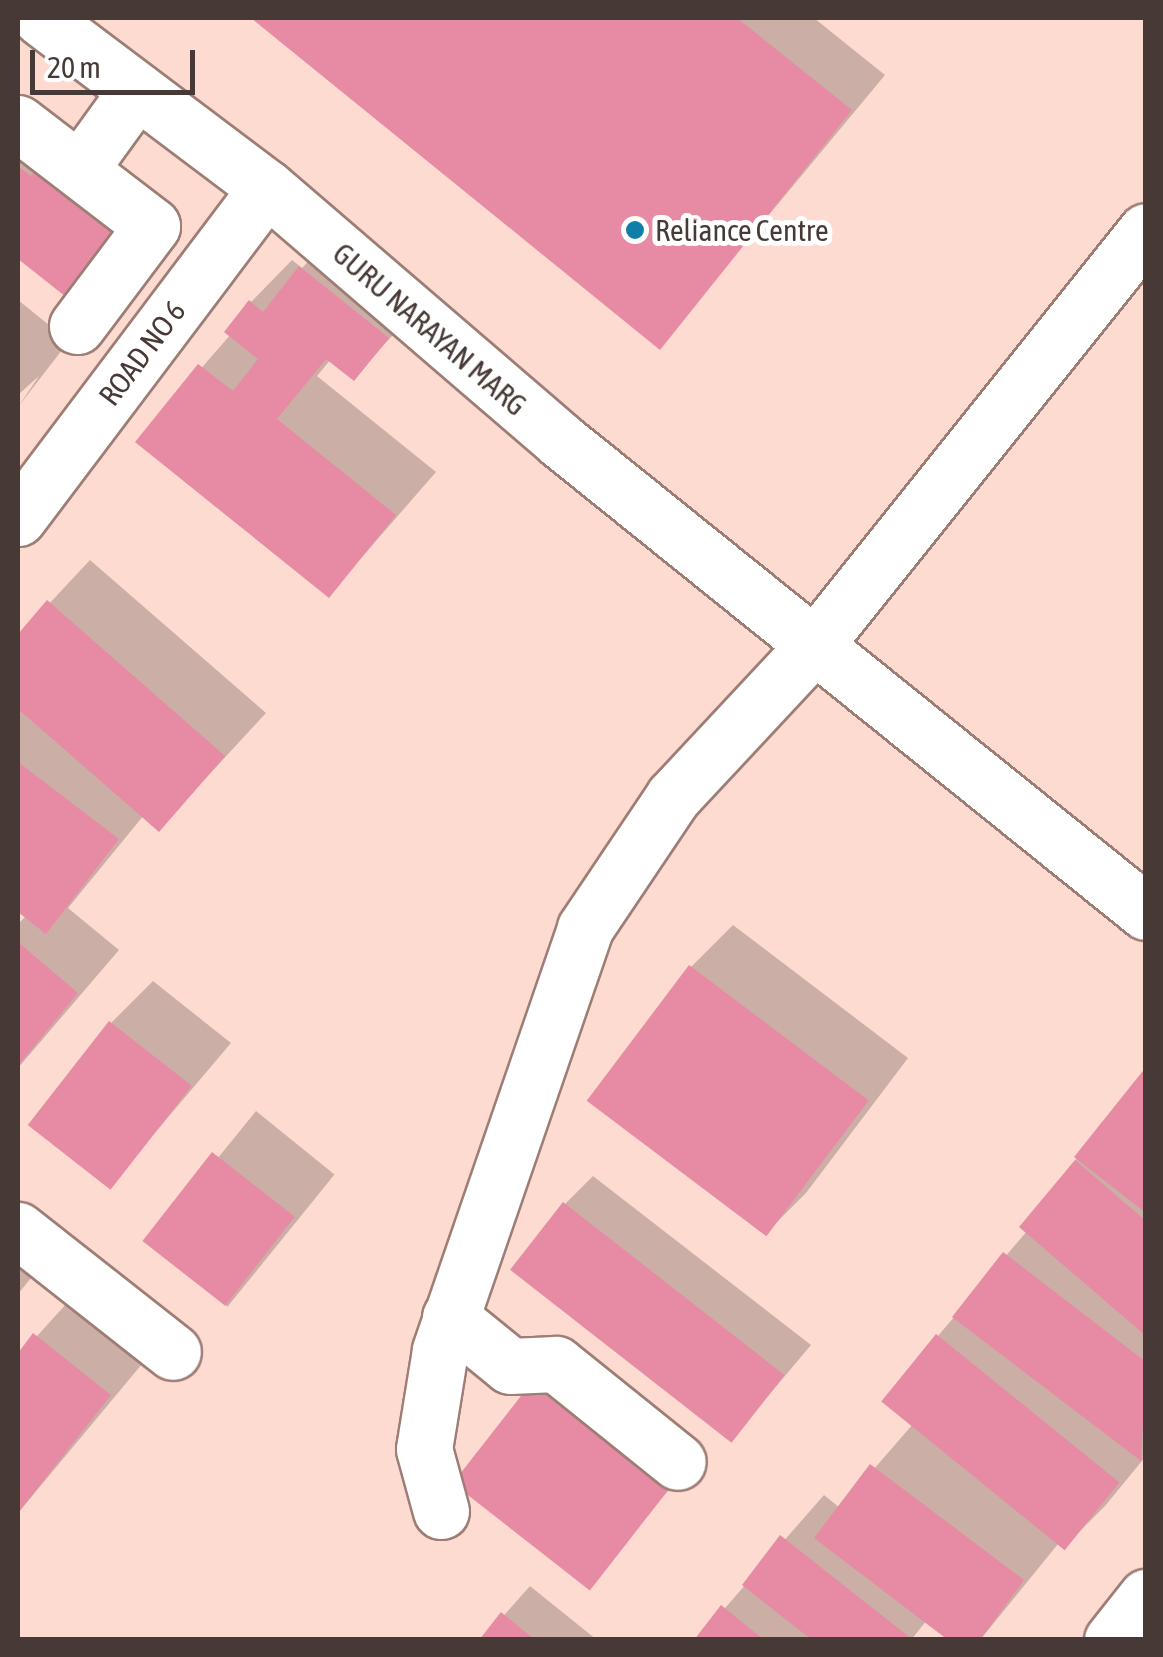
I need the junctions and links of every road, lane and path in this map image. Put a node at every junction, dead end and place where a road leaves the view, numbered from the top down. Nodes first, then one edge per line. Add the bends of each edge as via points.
1 (41, 18) edge
2 (136, 90) junction
3 (18, 123) edge
4 (80, 169) junction
5 (266, 188) junction
6 (1146, 231) edge
7 (131, 368) junction
8 (18, 518) edge
9 (814, 646) junction
10 (1146, 912) edge
11 (18, 1230) edge
12 (450, 1317) junction
13 (173, 1352) dead end
14 (678, 1462) dead end
15 (441, 1510) dead end
16 (1146, 1597) edge
17 (1112, 1640) edge

1 - 2 street, GURU NARAYAN MARG
2 - 4 street
2 - 5 street, GURU NARAYAN MARG
3 - 4 street
4 - 7 street via 152,226 63,315
5 - 7 street, ROAD NO 6
5 - 9 street, GURU NARAYAN MARG
6 - 9 street
7 - 8 street, ROAD NO 6
9 - 10 street, GURU NARAYAN MARG
9 - 12 street via 673,797 585,928
11 - 13 street
12 - 14 street via 510,1366 556,1364
12 - 15 street via 428,1397 424,1448
16 - 17 street

